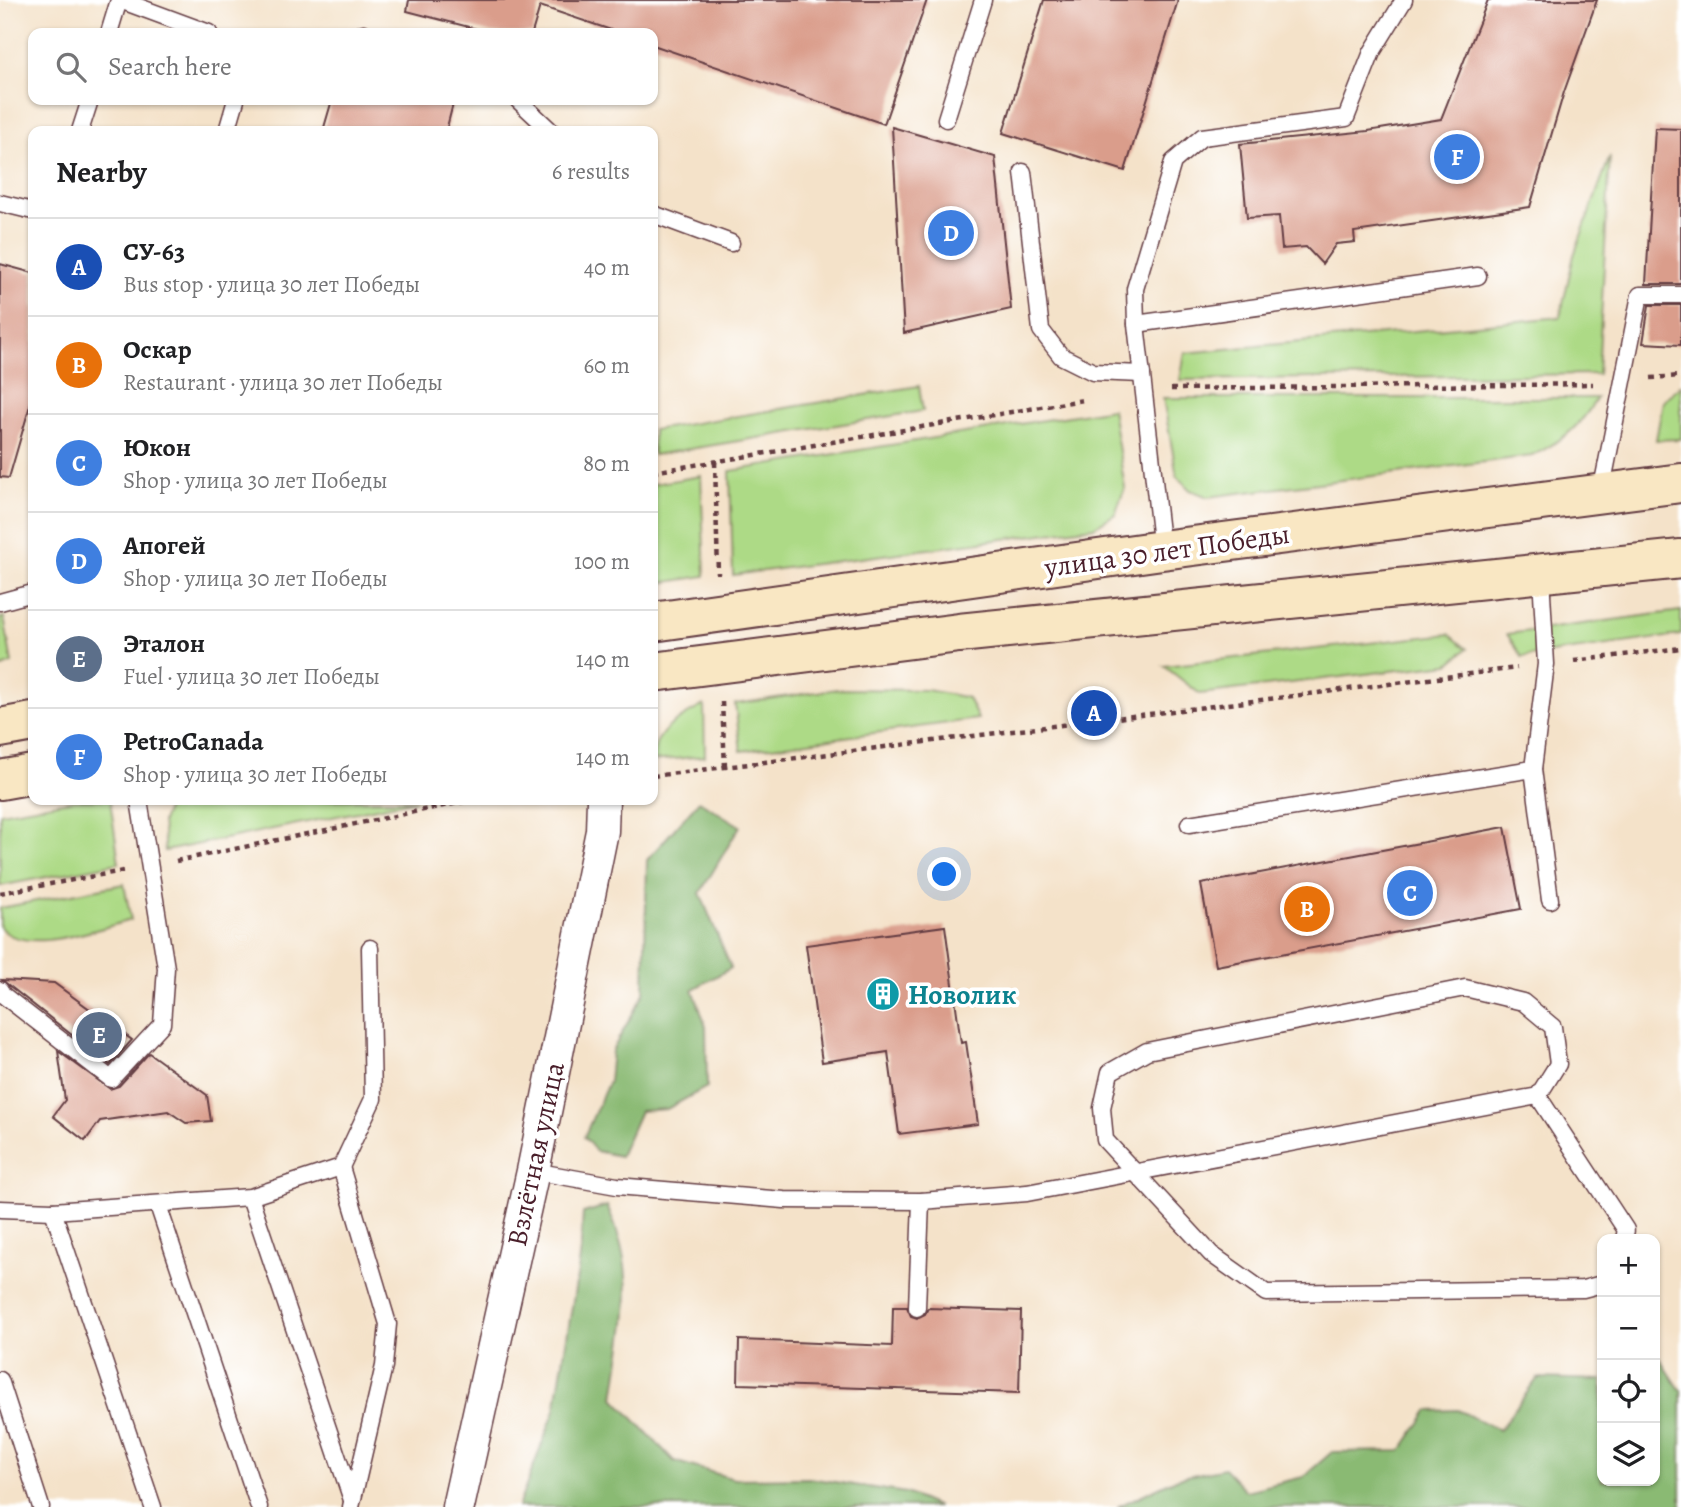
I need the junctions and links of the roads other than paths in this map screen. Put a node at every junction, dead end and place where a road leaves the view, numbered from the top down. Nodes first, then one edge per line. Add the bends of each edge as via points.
1 (119, 0) edge
2 (983, 0) edge
3 (1404, 0) edge
4 (111, 28) edge
5 (195, 28) edge
6 (88, 105) edge
7 (235, 105) edge
8 (523, 105) edge
9 (946, 119) dead end
10 (82, 126) edge
11 (228, 126) edge
12 (546, 126) edge
13 (1023, 172) dead end
14 (0, 203) edge
15 (28, 210) edge
16 (658, 216) edge
17 (731, 243) dead end
18 (1478, 276) dead end
19 (1681, 295) edge
20 (1136, 324) junction
21 (1142, 374) junction
22 (1681, 482) edge
23 (1601, 492) junction
24 (1162, 550) junction
25 (1681, 559) edge
26 (1541, 576) junction
27 (28, 594) edge
28 (0, 602) edge
29 (658, 621) edge
30 (658, 670) edge
31 (28, 723) edge
32 (0, 728) edge
33 (1533, 769) junction
34 (28, 775) edge
35 (0, 780) edge
36 (140, 805) edge
37 (603, 805) edge
38 (1189, 824) dead end
39 (1550, 900) dead end
40 (370, 948) dead end
41 (0, 990) edge
42 (1538, 1096) junction
43 (341, 1167) junction
44 (533, 1171) junction
45 (1138, 1171) junction
46 (250, 1197) junction
47 (920, 1201) junction
48 (159, 1205) junction
49 (0, 1209) edge
50 (53, 1211) junction
51 (1625, 1234) edge
52 (1597, 1285) edge
53 (917, 1308) dead end
54 (0, 1380) edge
55 (352, 1503) edge
56 (41, 1507) edge
57 (153, 1507) edge
58 (259, 1507) edge
59 (458, 1507) edge

1 - 4 lane
1 - 5 lane
2 - 9 lane
3 - 20 lane via 1372,52 1346,118 1202,137 1173,162 1135,289
6 - 10 lane
7 - 11 lane
8 - 12 lane
13 - 21 lane via 1041,330 1061,356 1093,372
14 - 15 lane
16 - 17 lane
18 - 20 lane
19 - 23 lane via 1640,295
20 - 21 lane
21 - 24 lane
22 - 23 main road, улица 30 лет Победы
23 - 24 main road, улица 30 лет Победы
24 - 29 main road, улица 30 лет Победы
25 - 26 main road, улица 30 лет Победы
26 - 30 main road, улица 30 лет Победы via 959,633
26 - 33 lane via 1546,664
27 - 28 lane
31 - 32 main road
33 - 38 lane
33 - 39 lane
34 - 35 main road
36 - 41 lane via 166,968 162,1024 111,1079
37 - 44 street, Взлётная улица via 602,831
40 - 43 lane via 373,1099
42 - 45 lane
42 - 45 lane via 1558,1064 1553,1027 1523,1002 1465,988 1147,1051 1110,1072 1102,1108 1105,1140
42 - 51 lane via 1610,1203
43 - 46 lane
43 - 55 lane via 388,1324 384,1366
44 - 47 lane via 617,1186 770,1199
44 - 59 street, Взлётная улица
45 - 47 lane via 1027,1193
45 - 52 lane via 1211,1254 1266,1293
46 - 48 lane
46 - 55 lane
47 - 53 lane
48 - 50 lane
48 - 58 lane
49 - 50 lane
50 - 57 lane
54 - 56 lane

